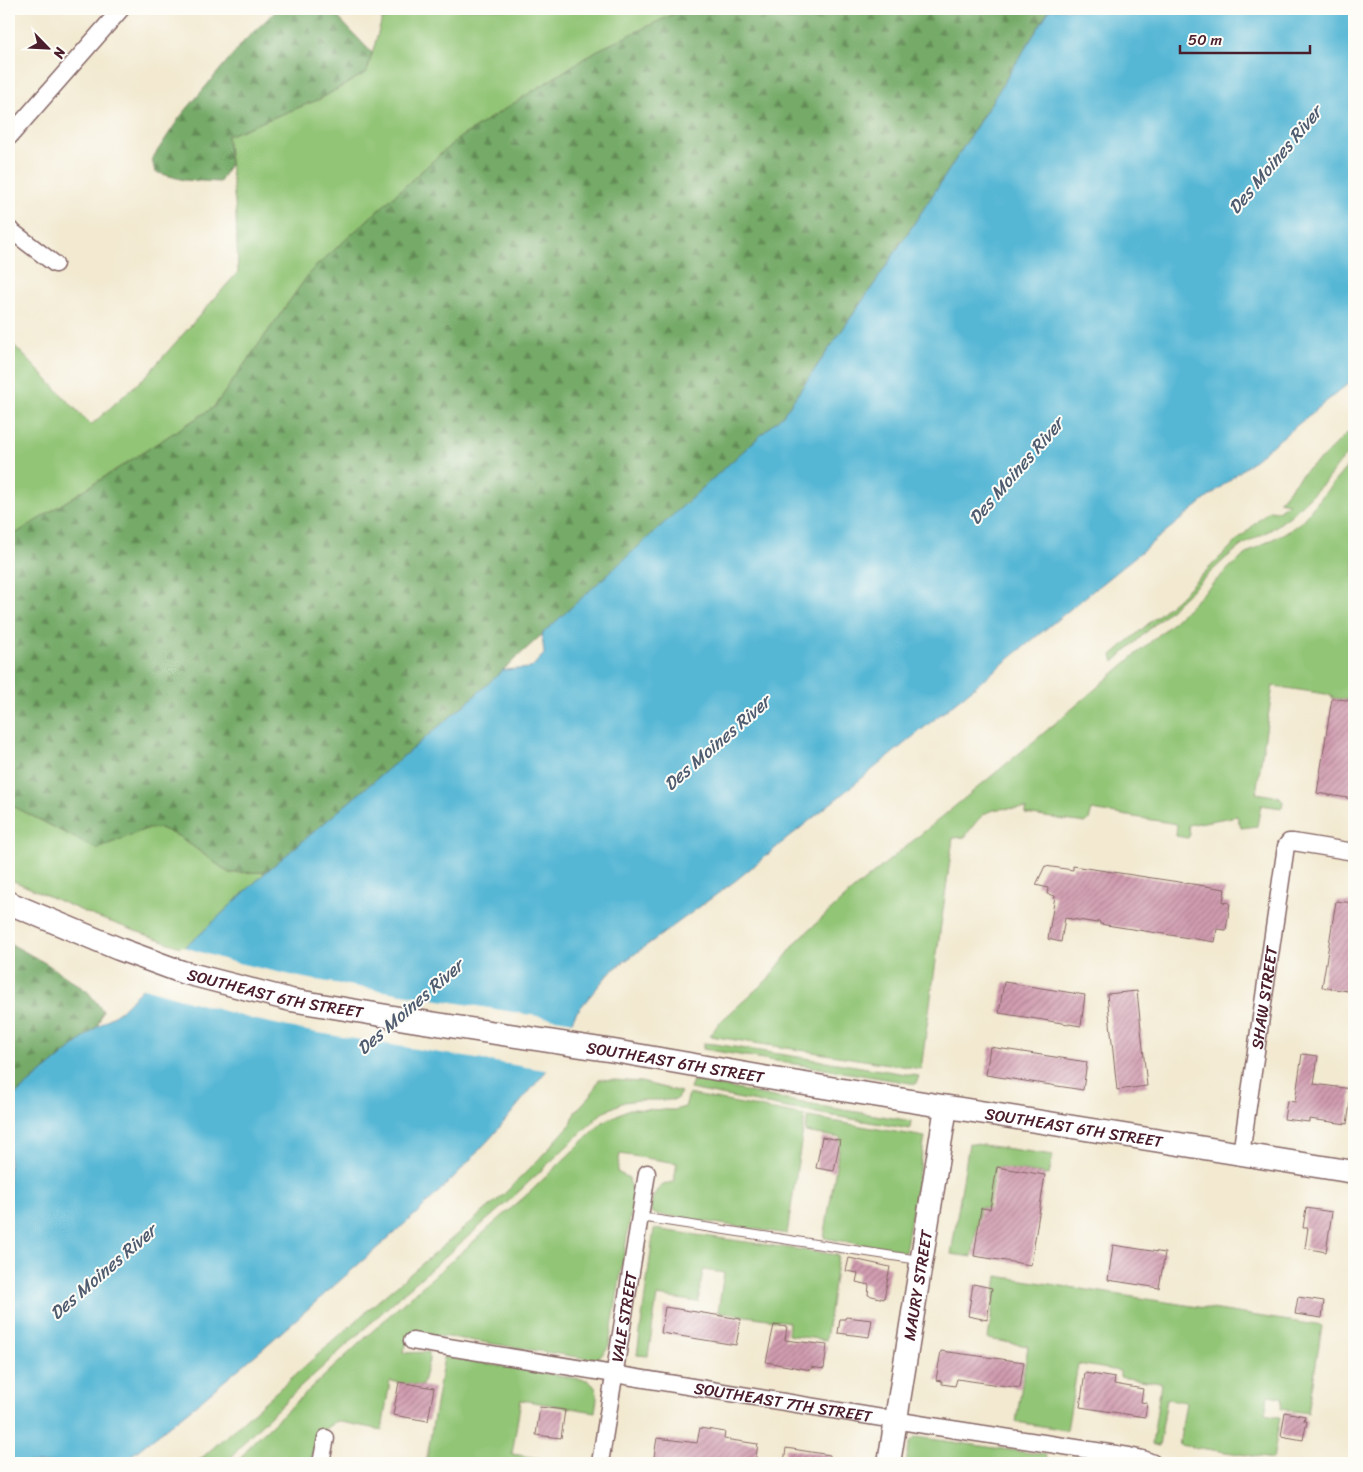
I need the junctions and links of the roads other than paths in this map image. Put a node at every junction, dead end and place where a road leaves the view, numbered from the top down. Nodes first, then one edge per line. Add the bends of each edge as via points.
1 (121, 9) edge
2 (9, 137) edge
3 (9, 229) edge
4 (55, 264) dead end
5 (1354, 852) edge
6 (9, 903) edge
7 (946, 1107) junction
8 (1241, 1154) junction
9 (647, 1172) dead end
10 (1354, 1172) edge
11 (640, 1217) junction
12 (921, 1260) junction
13 (412, 1341) dead end
14 (615, 1374) junction
15 (896, 1420) junction
16 (326, 1438) dead end
17 (321, 1463) edge
18 (600, 1463) edge
19 (889, 1463) edge
20 (1152, 1463) edge

1 - 2 street
3 - 4 street
5 - 8 street, SHAW STREET via 1289,842 1286,846
6 - 7 main road, SOUTHEAST 6TH STREET via 119,950 182,972 291,1000
7 - 8 main road, SOUTHEAST 6TH STREET
7 - 12 main road, MAURY STREET
8 - 10 main road, SOUTHEAST 6TH STREET
9 - 11 street, VALE STREET
11 - 12 lane
11 - 14 street, VALE STREET
12 - 15 main road, MAURY STREET
13 - 14 street, SOUTHEAST 7TH STREET
14 - 15 street, SOUTHEAST 7TH STREET
14 - 18 street, VALE STREET
15 - 19 main road, MAURY STREET
15 - 20 street, SOUTHEAST 7TH STREET via 1129,1456
16 - 17 street

